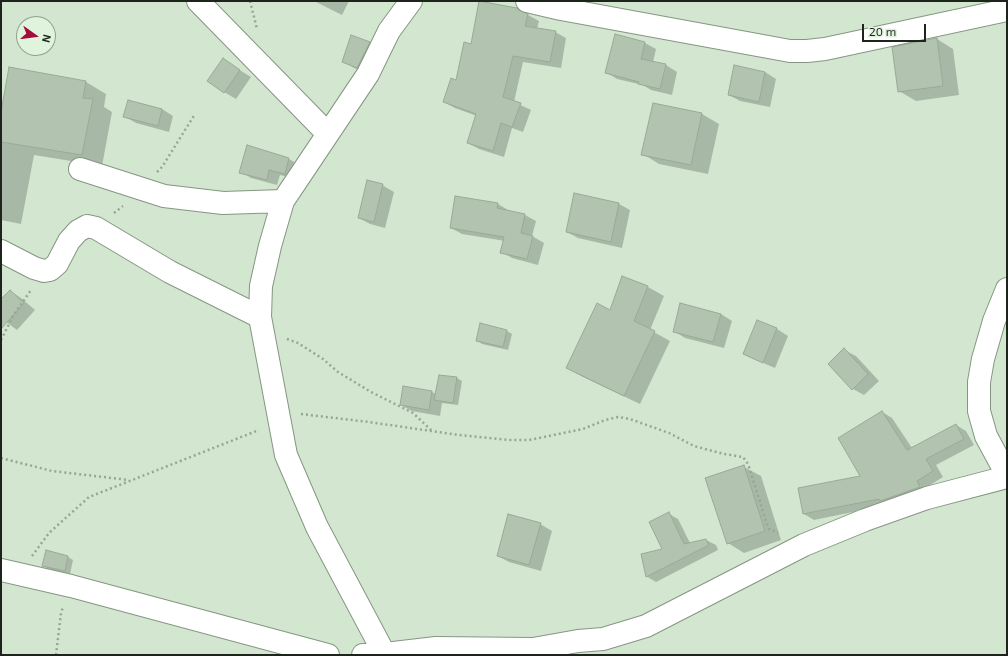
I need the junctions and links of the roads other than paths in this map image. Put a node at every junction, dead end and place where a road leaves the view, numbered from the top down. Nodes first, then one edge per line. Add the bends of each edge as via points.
1 (198, 1) edge
2 (411, 1) edge
3 (527, 1) edge
4 (1007, 10) edge
5 (327, 133) junction
6 (80, 169) dead end
7 (282, 201) junction
8 (1, 251) edge
9 (1007, 289) edge
10 (261, 323) junction
11 (1007, 476) edge
12 (10, 572) edge
13 (328, 655) edge
14 (363, 655) edge
15 (385, 655) edge

1 - 5 street
2 - 5 street via 389,31 368,74
3 - 4 street via 790,51 825,49
5 - 7 street
6 - 7 street via 164,196 215,202
7 - 10 street via 261,286
8 - 10 street via 34,268 50,270 57,264 69,241 78,231 87,226 96,228
9 - 11 street via 982,359 979,411 986,436
10 - 15 street via 286,455 317,527
11 - 15 street via 927,498 865,520 804,545 646,626 603,639 533,649 436,648
12 - 13 street
14 - 15 street

